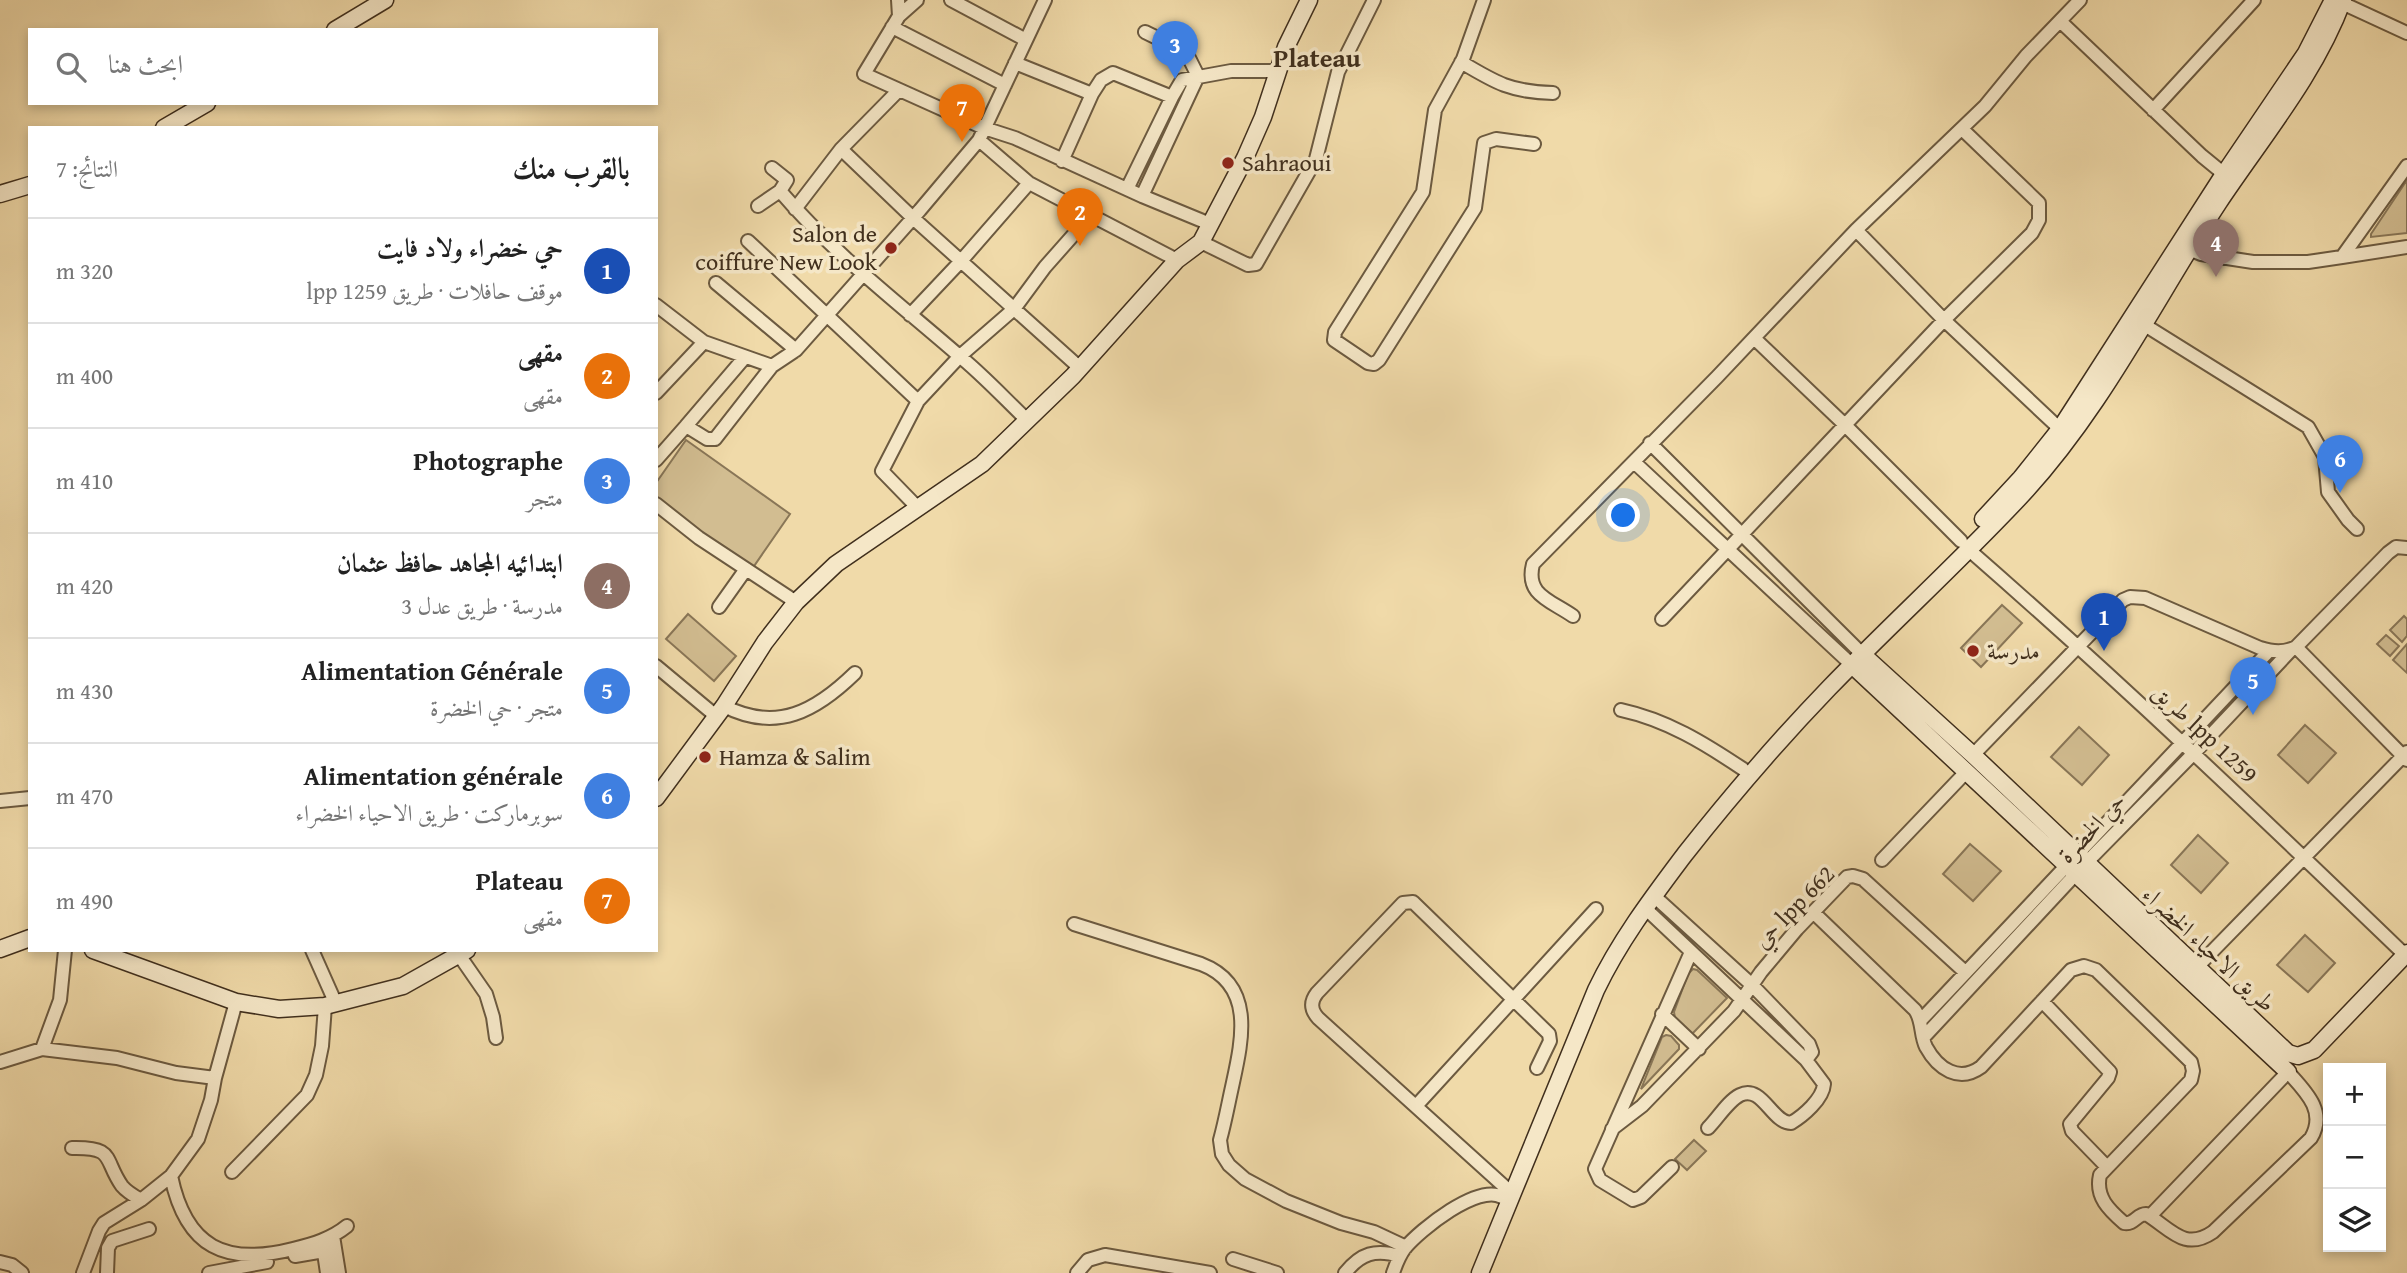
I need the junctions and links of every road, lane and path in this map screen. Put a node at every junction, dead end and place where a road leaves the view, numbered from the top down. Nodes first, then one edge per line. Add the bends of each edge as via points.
1 (385, 0) edge
2 (898, 0) edge
3 (917, 0) edge
4 (951, 0) edge
5 (1045, 0) edge
6 (1309, 0) edge
7 (1374, 0) edge
8 (1484, 0) edge
9 (2080, 0) edge
10 (2253, 0) edge
11 (2339, 1) edge
12 (2060, 21) junction
13 (896, 22) junction
14 (338, 28) edge
15 (1145, 32) dead end
16 (2407, 33) edge
17 (1026, 40) junction
18 (1461, 62) junction
19 (1015, 63) junction
20 (1278, 71) junction
21 (1198, 76) junction
22 (1004, 85) junction
23 (899, 89) junction
24 (1553, 93) dead end
25 (1093, 94) junction
26 (1172, 97) junction
27 (204, 105) edge
28 (2153, 110) junction
29 (167, 126) edge
30 (1962, 129) junction
31 (981, 134) junction
32 (1534, 144) dead end
33 (841, 149) junction
34 (1062, 161) junction
35 (2407, 166) edge
36 (772, 168) dead end
37 (2224, 174) junction
38 (1029, 183) junction
39 (28, 186) edge
40 (1128, 189) junction
41 (780, 191) junction
42 (0, 194) edge
43 (1142, 196) junction
44 (758, 206) dead end
45 (795, 209) junction
46 (1091, 215) junction
47 (913, 218) junction
48 (1210, 224) junction
49 (2196, 228) junction
50 (1856, 230) junction
51 (748, 241) dead end
52 (1201, 242) junction
53 (2407, 247) edge
54 (2185, 248) junction
55 (2342, 257) junction
56 (2224, 258) junction
57 (1177, 260) junction
58 (961, 261) junction
59 (864, 274) junction
60 (716, 283) dead end
61 (658, 307) edge
62 (1014, 309) junction
63 (910, 315) junction
64 (827, 316) junction
65 (1944, 320) junction
66 (2143, 324) junction
67 (1754, 338) junction
68 (704, 342) junction
69 (796, 350) junction
70 (960, 356) junction
71 (745, 357) junction
72 (772, 366) junction
73 (1080, 368) junction
74 (658, 391) edge
75 (918, 401) junction
76 (1027, 420) junction
77 (1845, 425) junction
78 (686, 426) junction
79 (2060, 429) junction
80 (1650, 443) junction
81 (658, 458) edge
82 (1634, 462) junction
83 (658, 506) edge
84 (918, 508) junction
85 (2357, 528) dead end
86 (1742, 535) junction
87 (1965, 545) junction
88 (2407, 548) edge
89 (1728, 549) junction
90 (746, 569) junction
91 (796, 602) junction
92 (719, 607) dead end
93 (1573, 616) dead end
94 (1662, 619) dead end
95 (2078, 646) junction
96 (2294, 648) junction
97 (2269, 651) junction
98 (1853, 656) junction
99 (658, 667) edge
100 (855, 673) dead end
101 (1620, 710) dead end
102 (720, 711) junction
103 (2183, 743) junction
104 (2194, 753) junction
105 (1973, 755) junction
106 (2406, 756) edge
107 (1743, 769) junction
108 (1967, 771) junction
109 (658, 795) edge
110 (28, 798) edge
111 (0, 802) edge
112 (2303, 858) junction
113 (1882, 860) dead end
114 (2077, 864) junction
115 (1649, 902) junction
116 (1597, 909) dead end
117 (1813, 912) junction
118 (1074, 924) dead end
119 (28, 939) edge
120 (0, 949) edge
121 (1691, 951) junction
122 (65, 952) edge
123 (98, 952) edge
124 (316, 952) edge
125 (463, 952) edge
126 (2406, 954) edge
127 (2196, 968) junction
128 (1965, 972) junction
129 (1752, 985) junction
130 (1514, 999) junction
131 (1742, 1000) junction
132 (2042, 1001) junction
133 (236, 1002) junction
134 (330, 1005) junction
135 (1662, 1014) junction
136 (1920, 1021) junction
137 (496, 1038) dead end
138 (1923, 1038) junction
139 (2318, 1046) joint
140 (42, 1049) junction
141 (1699, 1049) junction
142 (1806, 1060) junction
143 (0, 1062) edge
144 (1537, 1068) dead end
145 (2287, 1072) junction
146 (215, 1078) junction
147 (1416, 1106) junction
148 (1708, 1128) dead end
149 (1612, 1129) junction
150 (72, 1148) dead end
151 (1671, 1167) dead end
152 (2107, 1167) junction
153 (232, 1172) dead end
154 (172, 1176) junction
155 (1504, 1192) junction
156 (141, 1200) junction
157 (2150, 1216) junction
158 (347, 1226) dead end
159 (149, 1229) dead end
160 (327, 1242) junction
161 (1403, 1251) junction
162 (1233, 1259) dead end
163 (0, 1262) edge
164 (22, 1273) edge
165 (83, 1273) edge
166 (107, 1273) edge
167 (209, 1273) edge
168 (327, 1273) edge
169 (339, 1273) edge
170 (1077, 1273) edge
171 (1210, 1273) edge
172 (1277, 1273) edge
173 (1345, 1273) edge
174 (1394, 1273) edge
175 (1470, 1273) edge
176 (1480, 1273) edge

1 - 14 main road
2 - 13 street
3 - 13 street
4 - 17 street
5 - 17 street
6 - 20 main road
7 - 52 street via 1338,72 1316,159 1256,264 1248,265
8 - 18 street
9 - 12 street
10 - 28 street
11 - 16 street
11 - 37 main road
11 - 49 main road via 2334,24 2311,68
12 - 28 street
12 - 30 street
13 - 22 street
13 - 23 street via 864,74
15 - 21 street via 1186,52
17 - 19 street
18 - 24 street via 1515,90
18 - 32 street via 1435,110 1423,192 1334,340 1368,363 1379,360 1475,208 1484,143 1496,139
19 - 22 street
19 - 25 street
20 - 21 street
20 - 48 main road via 1245,158
21 - 26 street via 1182,80
21 - 43 street
22 - 31 street
23 - 31 street
23 - 33 street
25 - 26 street via 1101,80 1114,73
25 - 34 street
26 - 40 street
27 - 29 main road
28 - 37 street
30 - 50 street
30 - 65 street via 2039,204 2039,220 2032,233
31 - 34 street via 1015,138
31 - 38 street
31 - 47 street
33 - 45 street
33 - 47 street
34 - 40 street
35 - 55 street
36 - 41 street via 787,180
37 - 49 main road
38 - 46 street
38 - 58 street
39 - 42 main road
40 - 43 street
41 - 44 street
41 - 45 street
43 - 48 street
45 - 59 street
46 - 57 street
46 - 62 street
47 - 58 street
47 - 59 street
48 - 52 main road
49 - 54 main road
49 - 56 street
50 - 65 street
50 - 67 street
51 - 64 street
52 - 57 main road
53 - 55 street
54 - 56 street
54 - 66 main road
54 - 79 main road
55 - 56 street via 2268,263
57 - 73 main road
58 - 62 street
58 - 63 street
59 - 63 street
59 - 64 street
60 - 69 street
61 - 68 street
62 - 70 street
62 - 73 street
63 - 70 street
64 - 69 street
64 - 75 street
65 - 77 street
65 - 79 street
66 - 85 street via 2308,427 2325,457 2328,492
66 - 87 main road via 2056,455 2018,499
67 - 77 street, طريق lpp 1259
67 - 80 street
68 - 71 street
68 - 74 street
69 - 72 street
70 - 75 street
70 - 76 street
71 - 72 street
71 - 78 street
72 - 78 street via 715,439
73 - 76 main road
75 - 84 street via 882,471
76 - 84 main road via 982,464
77 - 86 street
77 - 87 street, طريق lpp 1259
78 - 81 street
79 - 87 main road
80 - 82 street
80 - 86 street
82 - 89 street
82 - 93 street via 1533,564 1533,588
83 - 90 street
84 - 91 main road via 836,564
86 - 89 street
86 - 98 street
87 - 95 street, طريق lpp 1259
87 - 98 main road
88 - 96 street via 2396,547 2388,553
89 - 94 street
89 - 98 street
90 - 91 street
90 - 92 street
91 - 102 main road
95 - 97 street via 2123,600 2137,597
95 - 103 street, طريق lpp 1259
95 - 105 street
96 - 97 street
96 - 104 street, حي الخضرة
96 - 106 street
97 - 103 street
98 - 105 main road, طريق الاحياء الخضراء
98 - 107 main road
98 - 108 main road
98 - 115 main road via 1737,790
99 - 102 street
100 - 102 street via 814,707 784,717
101 - 107 street via 1682,731
102 - 109 main road
103 - 104 street, طريق lpp 1259
103 - 114 street
104 - 112 street, طريق lpp 1259
104 - 114 street, حي الخضرة
105 - 114 main road, طريق الاحياء الخضراء
106 - 112 street
107 - 155 main road via 1636,903 1604,953 1578,1006
108 - 113 street
108 - 114 main road
110 - 111 street
112 - 126 street, طريق lpp 1259
112 - 127 street
114 - 127 main road, طريق الاحياء الخضراء
114 - 128 street
114 - 138 street, حي الخضرة
114 - 145 main road
115 - 121 street
115 - 129 street
115 - 176 main road via 1596,990
116 - 130 street
117 - 128 street, حي lpp 662 via 1843,880 1858,876
117 - 129 street, حي lpp 662
117 - 136 street
118 - 161 street via 1201,964 1224,977 1239,1005 1243,1028 1220,1140 1229,1165 1286,1201 1374,1232
119 - 120 main road
121 - 131 street
121 - 135 street
122 - 140 street via 60,1000
123 - 133 main road
124 - 134 street
125 - 134 main road via 403,986
125 - 137 street via 486,994
126 - 139 main road, طريق lpp 1259
127 - 139 main road, طريق الاحياء الخضراء via 2288,1053 2304,1055
128 - 136 street
129 - 131 street, حي lpp 662
129 - 142 street via 1810,1046 1812,1052
130 - 144 street via 1550,1038
130 - 147 street
130 - 147 street via 1409,901 1317,993 1312,1009 1318,1018
131 - 141 street, حي lpp 662
131 - 142 street
132 - 138 street via 1981,1067 1967,1075 1948,1072
132 - 152 street via 2110,1072 2070,1124
132 - 152 street via 2071,970 2090,967 2193,1066 2191,1080
133 - 134 main road via 279,1009
133 - 146 street
134 - 153 street via 316,1075 307,1095
135 - 141 street
135 - 149 street
136 - 138 street
140 - 143 street
140 - 146 street via 117,1058
141 - 149 street, حي lpp 662 via 1642,1107
142 - 148 street via 1823,1080 1824,1089 1795,1122 1782,1122 1756,1095 1746,1093
145 - 157 street
145 - 157 street via 2313,1101 2316,1121 2311,1138 2206,1237 2183,1239
146 - 154 street via 198,1139
147 - 155 street
149 - 151 street via 1595,1173 1629,1200 1641,1197
150 - 156 street via 99,1150 111,1161 121,1184
152 - 157 street via 2098,1183 2105,1204 2124,1223 2142,1214
154 - 156 street
154 - 160 street via 190,1225 216,1248 251,1256
155 - 161 street via 1463,1204 1429,1225
155 - 175 main road
156 - 165 street via 104,1223
158 - 160 street
159 - 166 street via 112,1241
160 - 167 street
160 - 168 street
160 - 169 street
161 - 173 street via 1369,1252
161 - 174 street
162 - 172 street
163 - 164 street
170 - 171 street via 1088,1260 1105,1255

